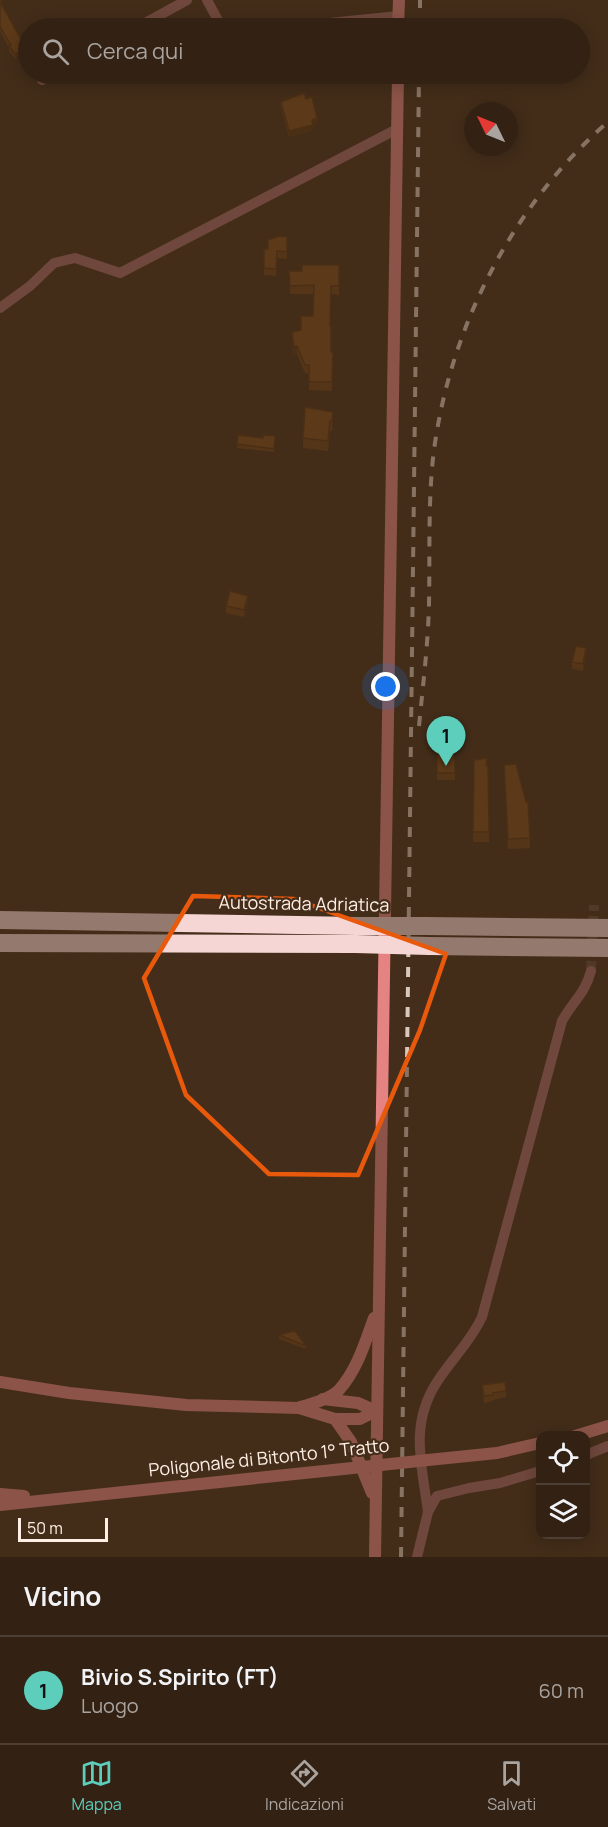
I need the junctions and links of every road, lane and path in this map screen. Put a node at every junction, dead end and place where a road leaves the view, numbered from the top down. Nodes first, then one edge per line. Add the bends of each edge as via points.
1 (188, 0) edge
2 (207, 0) edge
3 (399, 0) edge
4 (155, 18) edge
5 (217, 18) edge
6 (398, 18) edge
7 (398, 84) edge
8 (397, 129) junction
9 (0, 308) edge
10 (0, 920) edge
11 (608, 928) edge
12 (0, 943) edge
13 (608, 948) edge
14 (591, 971) tunnel mouth
15 (378, 1305) junction
16 (0, 1382) edge
17 (323, 1399) junction
18 (299, 1408) junction
19 (376, 1411) junction
20 (334, 1419) junction
21 (608, 1426) edge
22 (590, 1431) edge
23 (536, 1444) edge
24 (608, 1446) edge
25 (590, 1453) edge
26 (536, 1472) edge
27 (0, 1494) edge
28 (55, 1498) junction
29 (375, 1500) junction
30 (0, 1504) edge
31 (428, 1512) junction
32 (375, 1557) edge
33 (417, 1557) edge

1 - 4 street
2 - 5 street
3 - 6 main road
7 - 8 main road
8 - 9 street via 120,273 75,258 54,263
8 - 15 main road
10 - 11 highway, Autostrada Adriatica, bridge
12 - 13 highway, bridge
14 - 31 street via 584,993 570,1005 562,1021 482,1317 474,1334 437,1381 424,1407 418,1439
15 - 17 main road via 361,1356 338,1391
15 - 19 main road
16 - 18 main road via 186,1405
17 - 18 main road
17 - 19 main road via 358,1403
18 - 20 main road
19 - 20 main road via 360,1419
19 - 29 main road
20 - 29 main road via 351,1442
21 - 22 main road
23 - 28 main road, Poligonale di Bitonto 1° Tratto, bridge via 497,1453
24 - 25 street
26 - 31 street via 444,1493 437,1496
27 - 28 main road
28 - 30 main road, Poligonale di Bitonto 1° Tratto
29 - 32 main road
31 - 33 street

